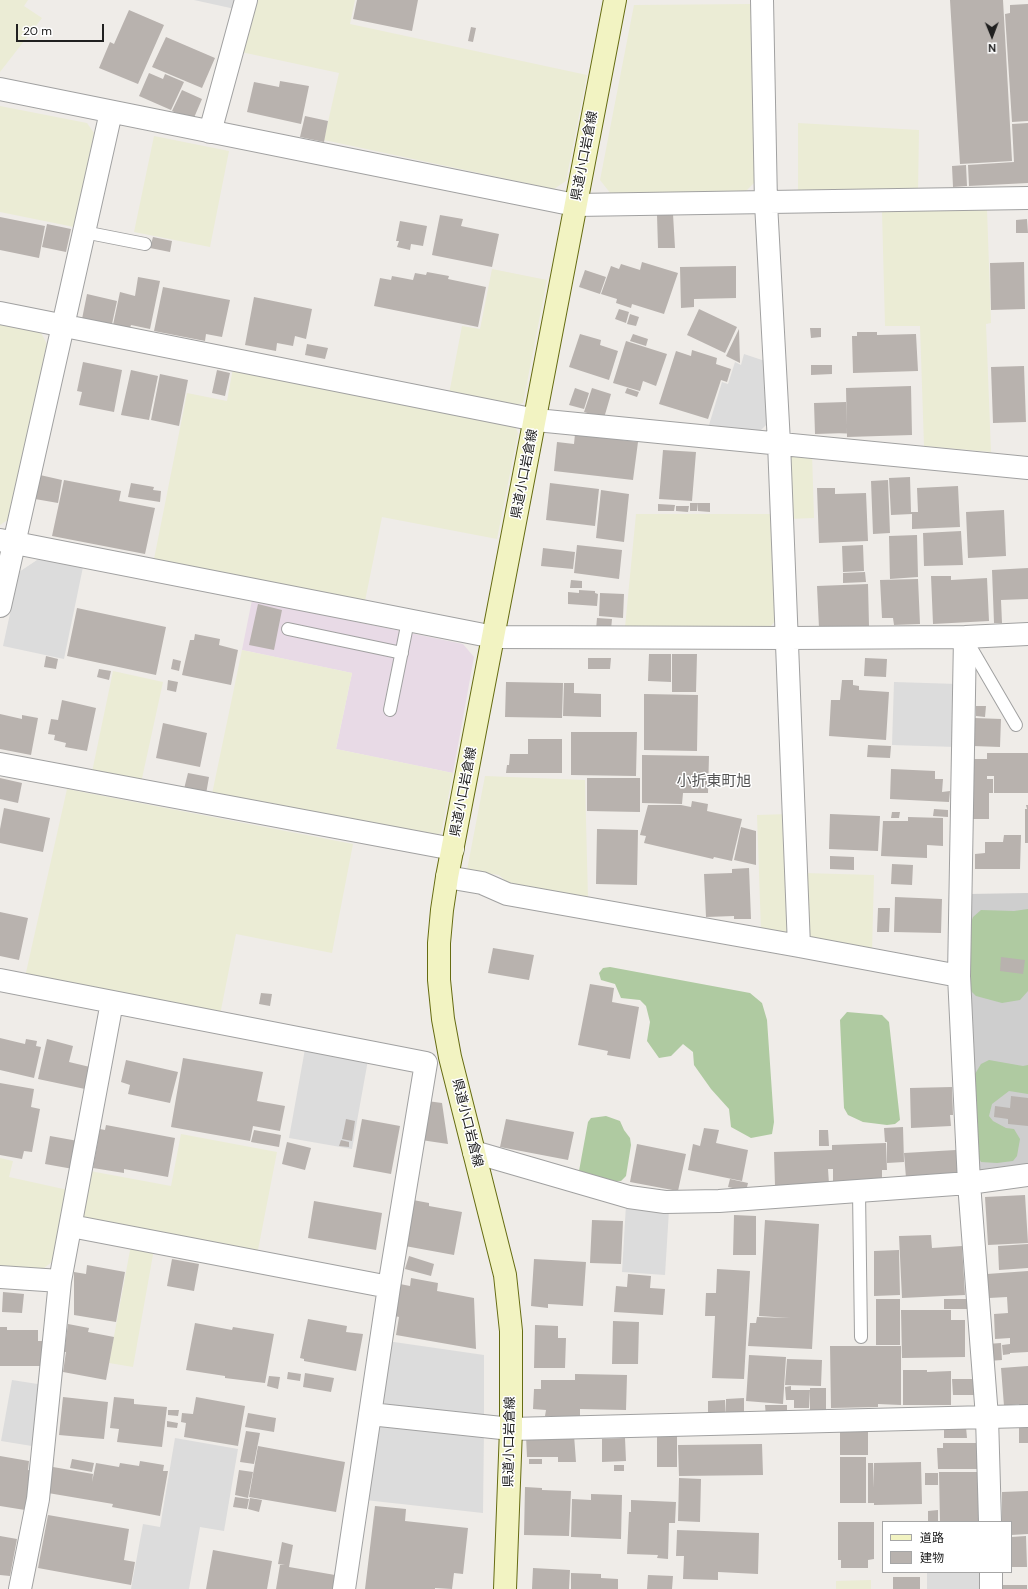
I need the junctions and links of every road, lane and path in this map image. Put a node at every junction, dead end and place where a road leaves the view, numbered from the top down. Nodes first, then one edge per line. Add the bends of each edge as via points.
1 (246, 0) edge
2 (616, 0) edge
3 (762, 0) edge
4 (0, 90) edge
5 (111, 112) junction
6 (210, 132) junction
7 (1028, 198) edge
8 (766, 203) junction
9 (575, 205) junction
10 (84, 232) junction
11 (145, 244) dead end
12 (0, 313) edge
13 (63, 326) junction
14 (536, 420) junction
15 (779, 443) junction
16 (1028, 468) edge
17 (7, 542) edge
18 (0, 606) edge
19 (408, 621) junction
20 (288, 629) dead end
21 (1028, 634) edge
22 (494, 637) junction
23 (965, 637) junction
24 (788, 638) junction
25 (402, 652) junction
26 (390, 710) dead end
27 (1016, 725) dead end
28 (0, 764) edge
29 (453, 850) junction
30 (447, 877) junction
31 (799, 946) junction
32 (958, 976) junction
33 (0, 980) edge
34 (112, 1002) junction
35 (450, 1057) junction
36 (426, 1062) junction
37 (474, 1152) junction
38 (1028, 1175) edge
39 (969, 1184) junction
40 (859, 1191) junction
41 (71, 1226) junction
42 (0, 1277) edge
43 (60, 1281) junction
44 (389, 1287) junction
45 (861, 1337) dead end
46 (370, 1414) junction
47 (1028, 1416) edge
48 (988, 1417) junction
49 (511, 1429) junction
50 (990, 1521) edge
51 (991, 1573) edge
52 (20, 1589) edge
53 (344, 1589) edge
54 (505, 1589) edge
55 (991, 1589) edge

1 - 6 street
2 - 9 main road, 県道小口岩倉線
3 - 8 street
4 - 5 street
5 - 6 street
5 - 10 street
6 - 9 street
7 - 8 street
8 - 9 street
8 - 15 street
9 - 14 main road, 県道小口岩倉線
10 - 11 lane
10 - 13 street
12 - 13 street
13 - 14 street
13 - 17 street
14 - 15 street
14 - 22 main road, 県道小口岩倉線
15 - 16 street
15 - 24 street
17 - 18 street
17 - 19 street
19 - 22 street
19 - 25 lane
20 - 25 lane
21 - 23 street
22 - 24 street
22 - 29 main road, 県道小口岩倉線
23 - 24 street
23 - 27 lane
23 - 32 street
24 - 31 street
25 - 26 lane
28 - 29 street
29 - 30 main road, 県道小口岩倉線
30 - 31 street via 482,883 507,894
30 - 35 main road, 県道小口岩倉線 via 439,936 439,980
31 - 32 street
32 - 39 street
33 - 34 street
34 - 36 street
34 - 41 street
35 - 36 street
35 - 37 main road, 県道小口岩倉線
36 - 44 street
37 - 40 street via 629,1197 665,1202 718,1201
37 - 49 main road, 県道小口岩倉線 via 505,1275 511,1331
38 - 39 street
39 - 40 street
39 - 48 street
40 - 45 lane
41 - 43 street
41 - 44 street
42 - 43 street
43 - 52 street via 38,1499
44 - 46 street
46 - 49 street
46 - 53 street
47 - 48 street
48 - 49 street
48 - 50 street
49 - 54 main road, 県道小口岩倉線
51 - 55 street

